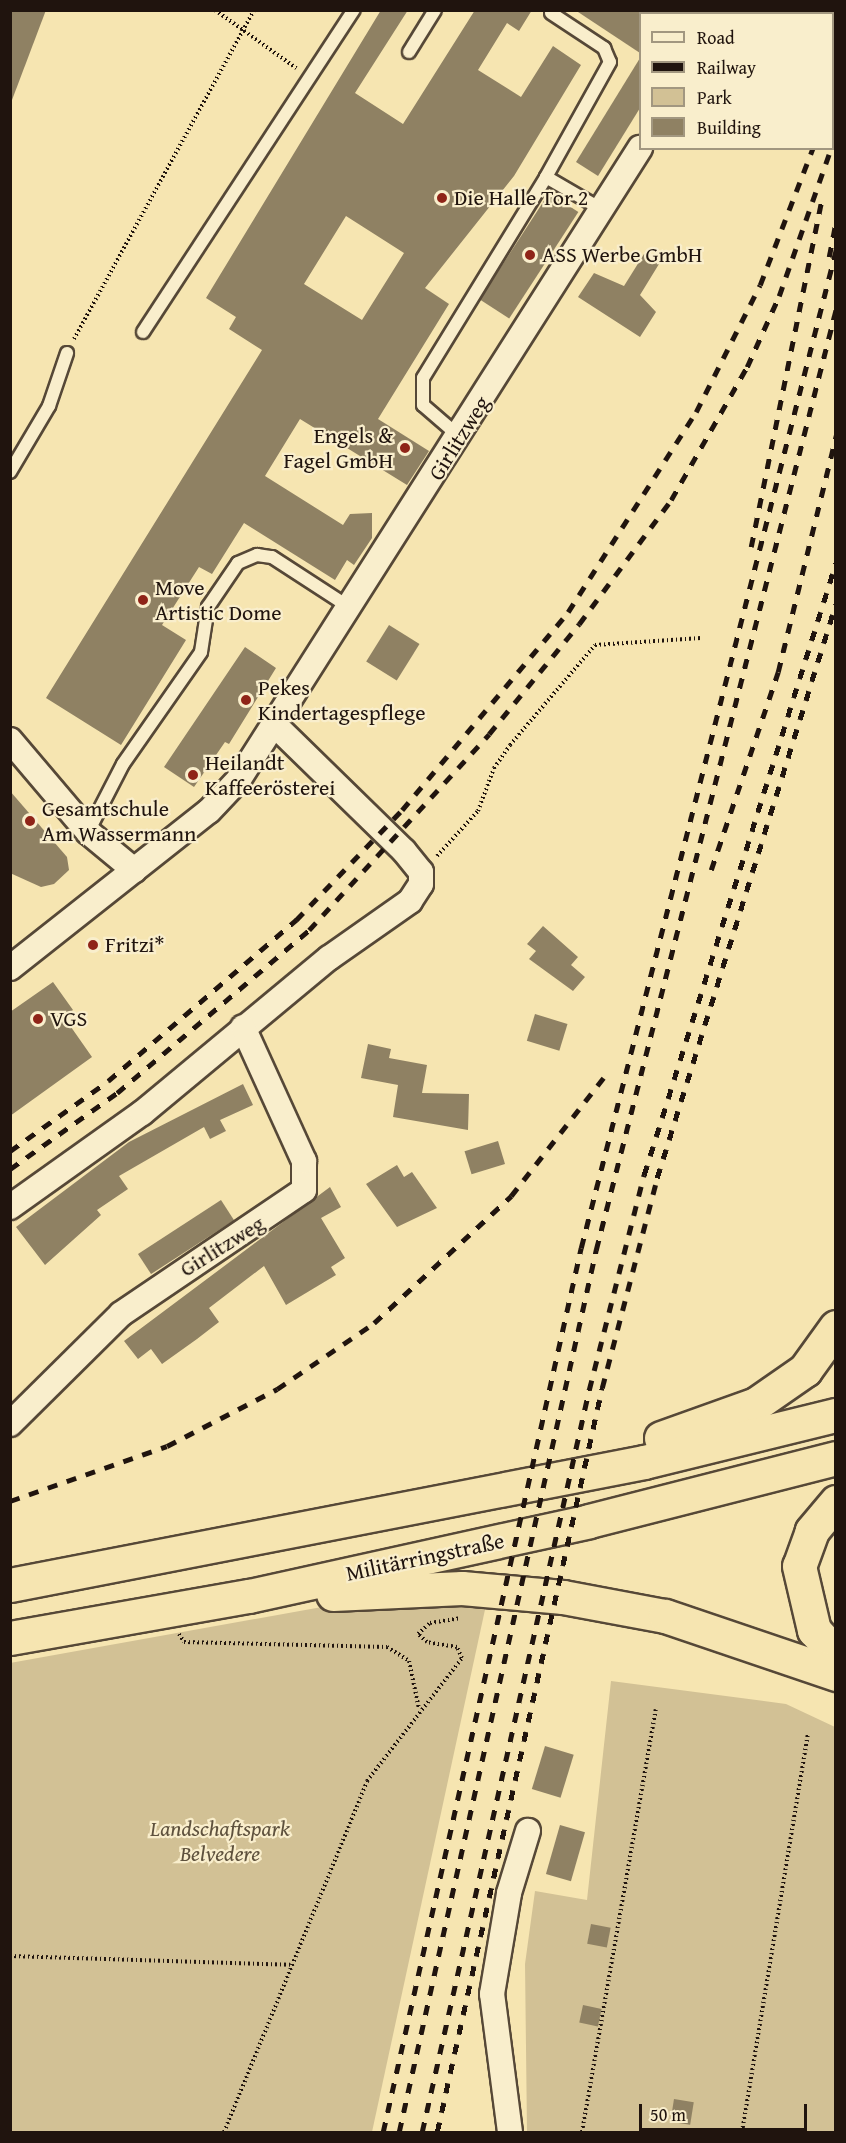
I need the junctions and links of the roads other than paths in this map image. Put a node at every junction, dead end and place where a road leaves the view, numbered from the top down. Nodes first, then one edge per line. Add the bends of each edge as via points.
1 (354, 10) edge
2 (435, 10) edge
3 (551, 13) dead end
4 (409, 52) dead end
5 (639, 150) edge
6 (546, 177) junction
7 (603, 210) junction
8 (144, 332) dead end
9 (67, 353) road end
10 (459, 437) junction
11 (10, 472) edge
12 (352, 609) junction
13 (277, 727) junction
14 (10, 740) edge
15 (88, 832) junction
16 (134, 870) junction
17 (10, 968) edge
18 (243, 1027) junction
19 (10, 1207) edge
20 (836, 1327) edge
21 (836, 1415) edge
22 (10, 1424) edge
23 (836, 1458) edge
24 (467, 1496) junction
25 (836, 1502) edge
26 (10, 1584) edge
27 (164, 1613) junction
28 (10, 1638) edge
29 (836, 1654) edge
30 (836, 1674) edge
31 (528, 1831) dead end
32 (510, 2133) edge

1 - 8 lane
2 - 4 lane
3 - 6 lane via 604,48 610,62
5 - 7 street, Girlitzweg
6 - 7 lane
6 - 10 lane via 423,378 423,405
7 - 10 street, Girlitzweg
9 - 11 lane via 49,406
10 - 12 street, Girlitzweg
12 - 13 street, Girlitzweg
12 - 15 lane via 272,556 257,555 238,563 208,607 201,652 123,764
13 - 16 street, Girlitzweg via 209,811
13 - 18 street via 421,872 421,884 410,901
14 - 15 street
15 - 16 street
16 - 17 street, Girlitzweg
18 - 19 street via 142,1113
18 - 22 street, Girlitzweg via 304,1161 304,1190 121,1314
20 - 24 highway via 804,1370 756,1404 683,1432
21 - 24 highway via 644,1462
23 - 27 highway, Militärringstraße via 589,1521
24 - 26 highway
25 - 29 highway via 812,1531 799,1566 814,1630
27 - 28 highway, Militärringstraße
27 - 30 highway via 348,1592 462,1588 552,1596 665,1616
31 - 32 street via 509,1893 492,1994

